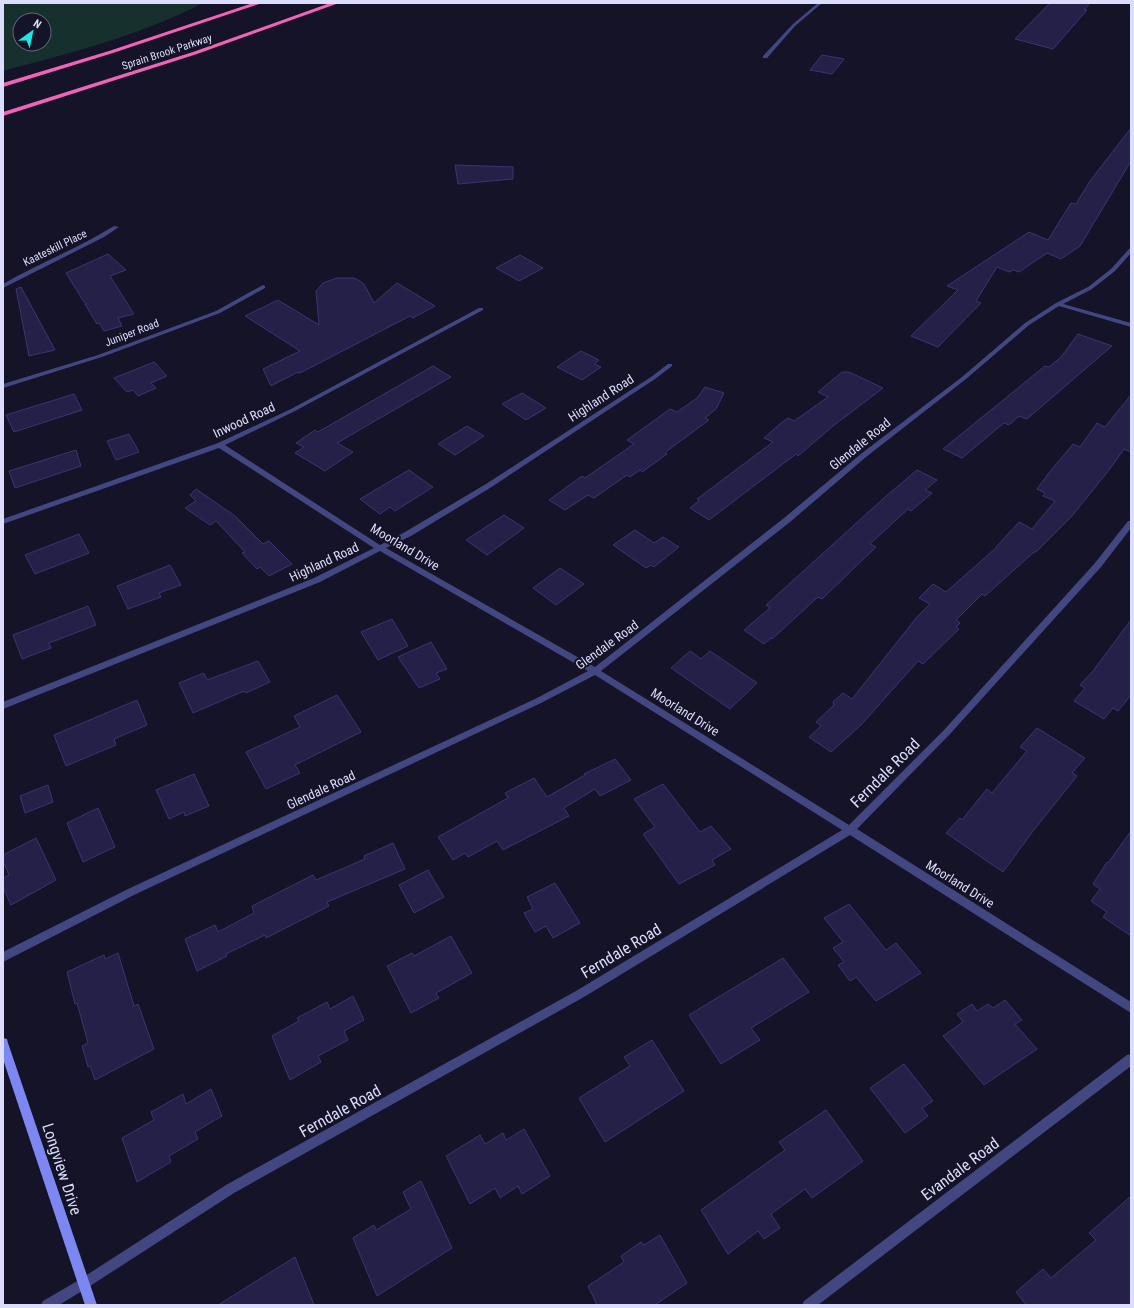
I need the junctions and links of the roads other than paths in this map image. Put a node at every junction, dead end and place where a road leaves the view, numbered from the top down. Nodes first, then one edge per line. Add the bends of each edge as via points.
1 (259, 3) edge
2 (336, 3) edge
3 (820, 3) edge
4 (765, 57) dead end
5 (3, 85) edge
6 (3, 114) edge
7 (116, 227) dead end
8 (1131, 250) edge
9 (3, 286) edge
10 (264, 287) dead end
11 (1058, 304) junction
12 (482, 310) dead end
13 (1131, 325) edge
14 (670, 364) dead end
15 (3, 386) edge
16 (220, 445) junction
17 (3, 522) edge
18 (1131, 523) edge
19 (380, 548) junction
20 (595, 671) junction
21 (3, 706) edge
22 (850, 830) junction
23 (3, 957) edge
24 (1131, 1008) edge
25 (3, 1043) edge
26 (1131, 1059) edge
27 (83, 1284) junction
28 (47, 1305) edge
29 (92, 1305) edge
30 (808, 1305) edge

1 - 5 highway, Sprain Brook Parkway
2 - 6 highway, Sprain Brook Parkway via 189,56
3 - 4 street via 794,25
7 - 9 street, Kaateskill Place
8 - 11 street, Glendale Road via 1113,270 1090,288
10 - 15 street, Juniper Road via 210,314 100,356
11 - 13 street
11 - 20 street, Glendale Road via 1027,324 964,378 864,455 788,520
12 - 16 street, Inwood Road via 293,410
14 - 19 street, Highland Road via 653,378 488,486
16 - 17 street, Inwood Road
16 - 19 street, Moorland Drive
18 - 22 street, Ferndale Road via 1098,566 947,732
19 - 20 street, Moorland Drive
19 - 21 street, Highland Road via 317,580
20 - 22 street, Moorland Drive
20 - 23 street, Glendale Road via 538,701 131,892
22 - 24 street, Moorland Drive
22 - 27 street, Ferndale Road via 580,994 230,1189
25 - 27 street, Longview Drive
26 - 30 street, Evandale Road
27 - 28 street, Ferndale Road
27 - 29 street, Longview Drive

